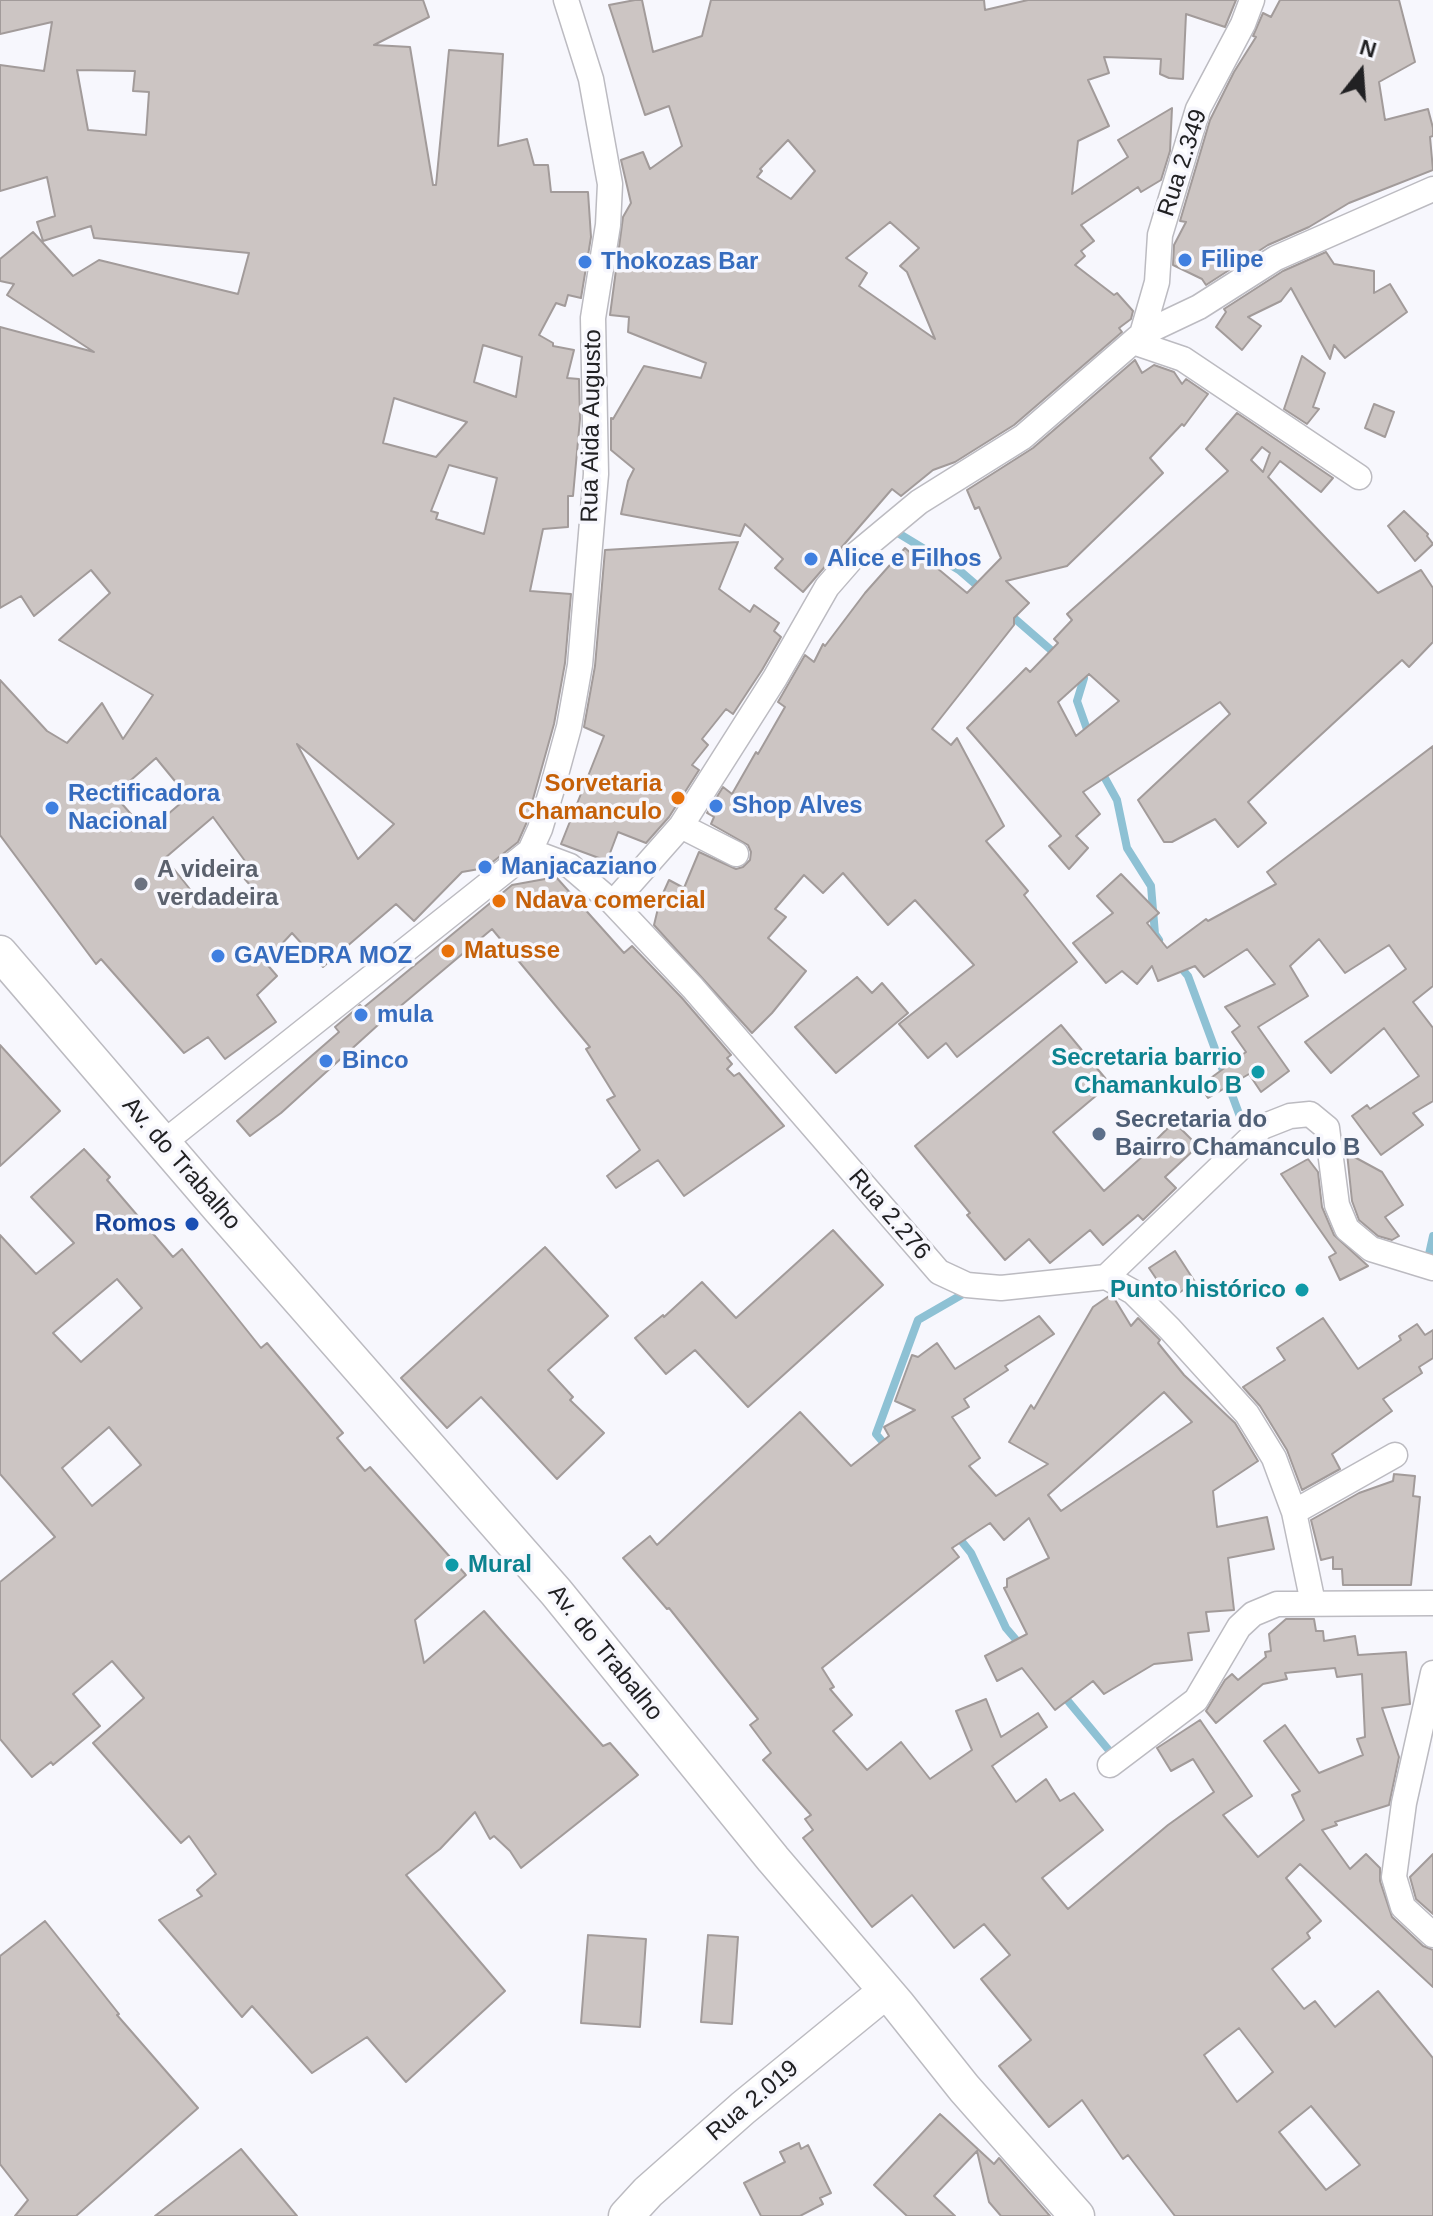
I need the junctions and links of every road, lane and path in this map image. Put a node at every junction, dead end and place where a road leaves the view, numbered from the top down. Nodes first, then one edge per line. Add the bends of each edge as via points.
1 (566, 0) edge
2 (1252, 0) edge
3 (1433, 189) edge
4 (1138, 338) junction
5 (1359, 477) dead end
6 (681, 826) junction
7 (530, 851) junction
8 (736, 854) dead end
9 (613, 903) junction
10 (0, 953) edge
11 (163, 1143) junction
12 (1433, 1268) edge
13 (1106, 1277) junction
14 (1395, 1455) dead end
15 (1294, 1512) junction
16 (1313, 1603) junction
17 (1433, 1603) edge
18 (1433, 1673) edge
19 (1110, 1765) dead end
20 (1433, 1935) edge
21 (886, 1991) junction
22 (626, 2216) edge
23 (1077, 2216) edge

1 - 7 street, Rua Aida Augusto via 591,79 610,184 593,318 596,474 580,665 569,727
2 - 4 street, Rua 2.349 via 1198,109 1160,235 1157,282
3 - 4 street via 1276,258
4 - 5 street via 1183,359
4 - 6 street via 1023,437 919,502 854,556 827,587
6 - 8 street
6 - 9 street
7 - 9 street, Rua 2.276 via 570,866
7 - 11 street
9 - 13 street, Rua 2.276 via 939,1272 967,1285 1001,1288
10 - 11 main road, Av. do Trabalho
11 - 21 main road, Av. do Trabalho via 556,1592
12 - 13 street via 1371,1249 1347,1229 1337,1205 1327,1128 1310,1114 1262,1127
13 - 15 street via 1133,1292 1247,1414 1274,1458
14 - 15 street
15 - 16 street
16 - 17 street
16 - 19 street via 1277,1604 1253,1614 1239,1627 1196,1700
18 - 20 street via 1404,1803 1394,1877 1403,1907
21 - 22 main road, Rua 2.019 via 743,2108
21 - 23 main road, Av. do Trabalho

